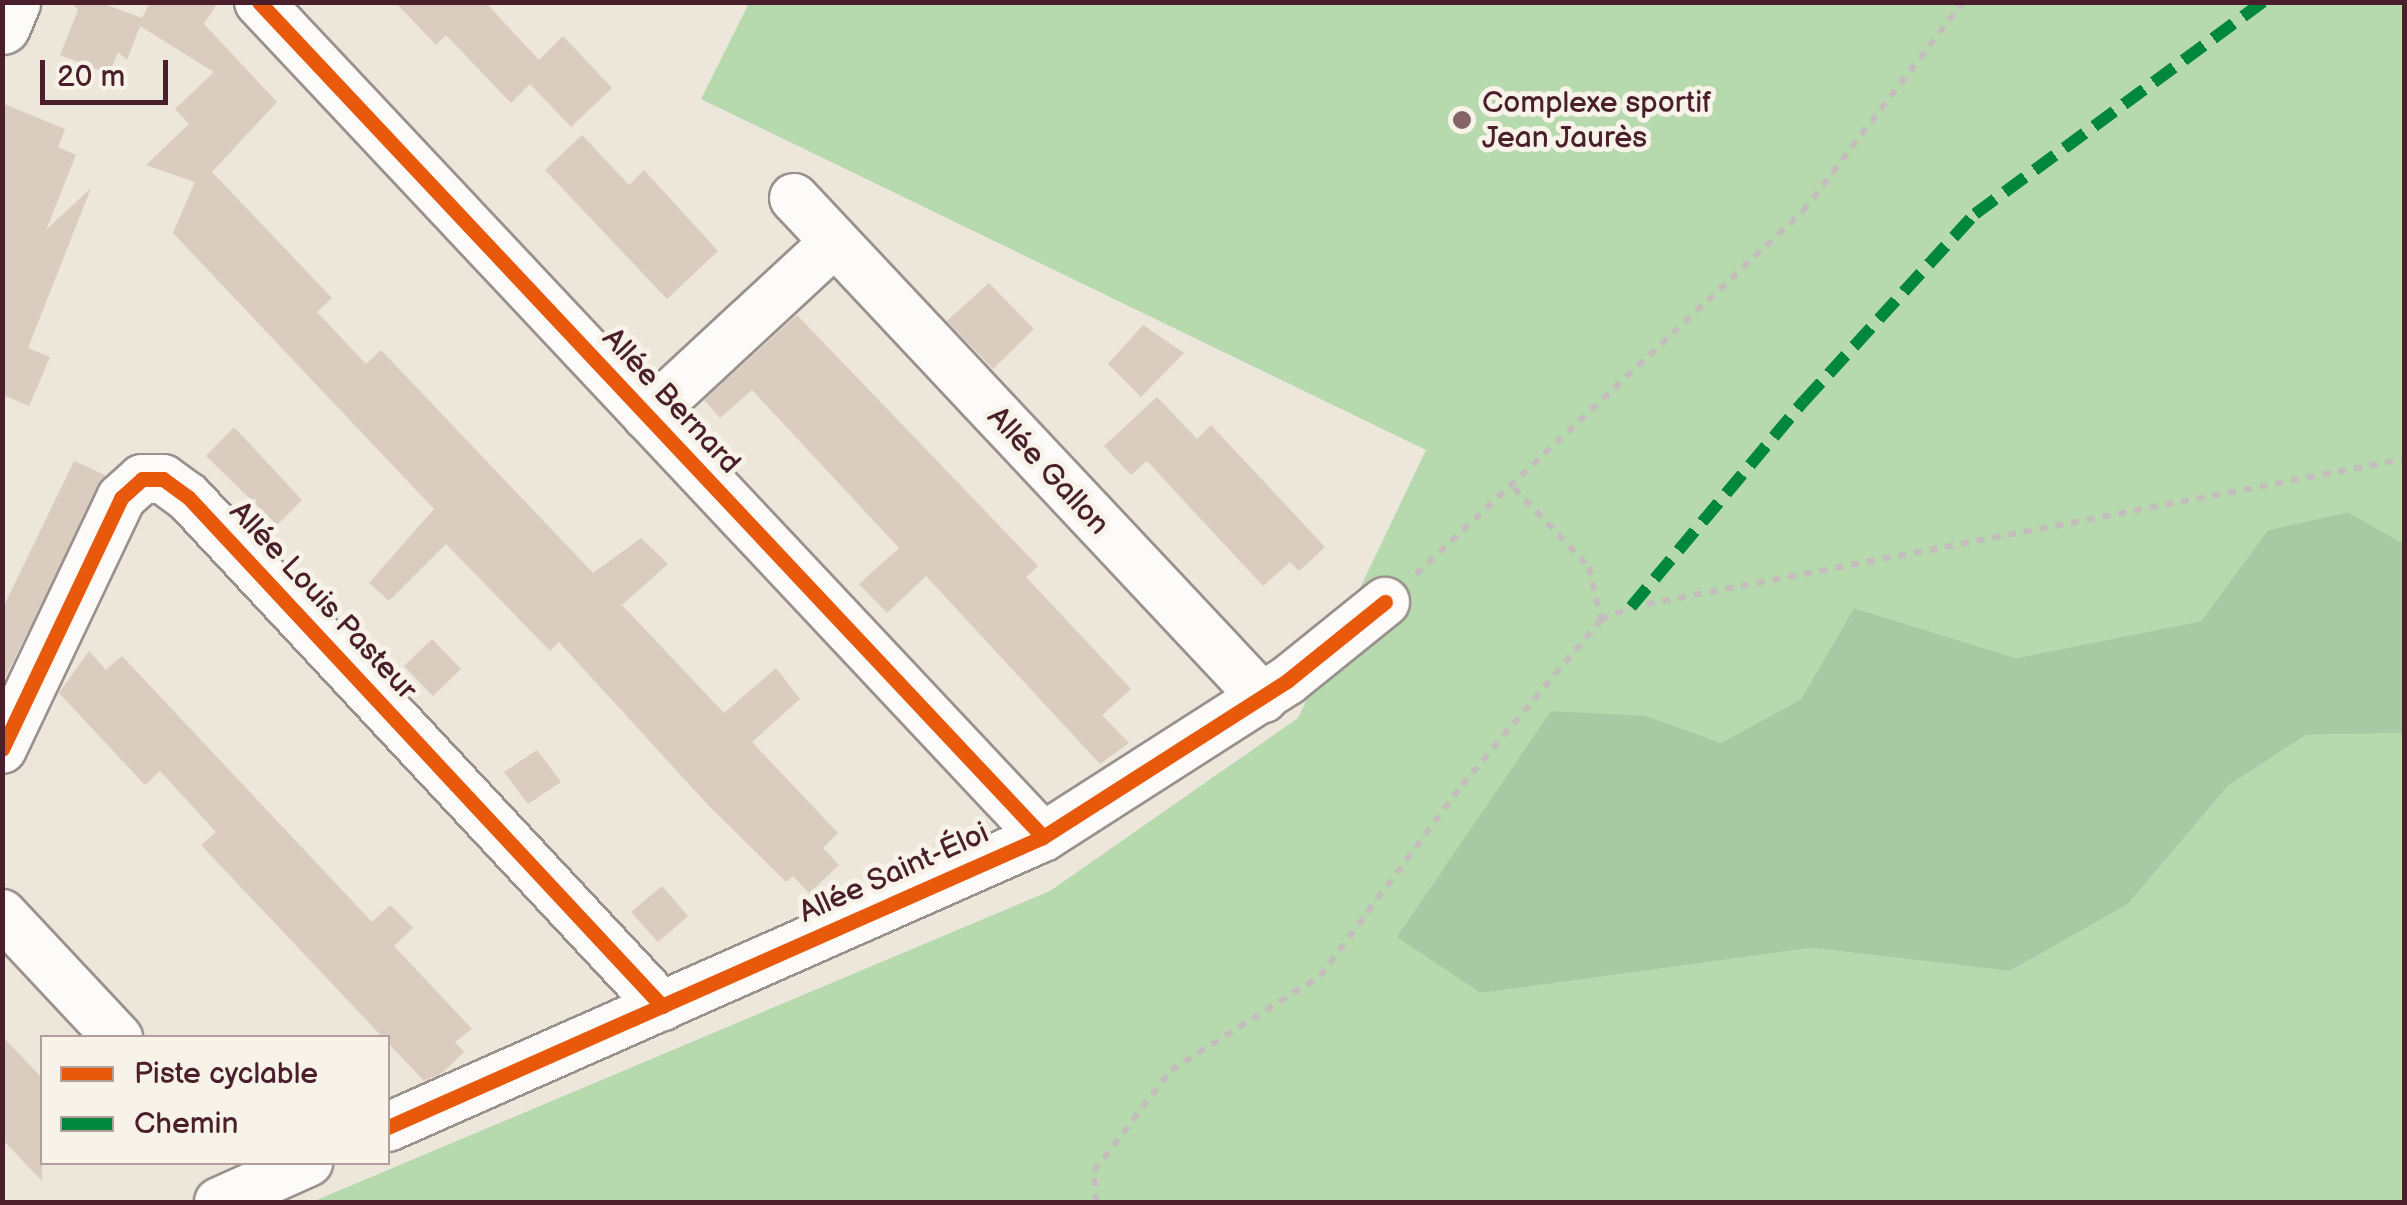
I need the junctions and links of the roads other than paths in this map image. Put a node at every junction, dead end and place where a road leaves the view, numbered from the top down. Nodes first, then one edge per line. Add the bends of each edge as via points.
1 (12, 2) edge
2 (260, 2) edge
3 (2, 26) edge
4 (794, 198) dead end
5 (834, 243) junction
6 (647, 416) junction
7 (1385, 602) road end
8 (1262, 698) junction
9 (2, 749) edge
10 (1043, 837) junction
11 (2, 914) edge
12 (662, 1006) junction
13 (115, 1035) edge
14 (390, 1126) edge
15 (298, 1165) edge
16 (236, 1184) edge

1 - 3 street
2 - 6 street, Allée Bernard
4 - 5 street, Allée Gallon
5 - 6 street
5 - 8 street, Allée Gallon
6 - 10 street, Allée Bernard
7 - 8 street, Allée Saint-Éloi
8 - 10 street, Allée Saint-Éloi
9 - 12 street, Allée Louis Pasteur via 121,498 142,479 163,479 188,497
10 - 12 street, Allée Saint-Éloi
11 - 13 street
12 - 14 street, Allée Saint-Éloi
15 - 16 street

